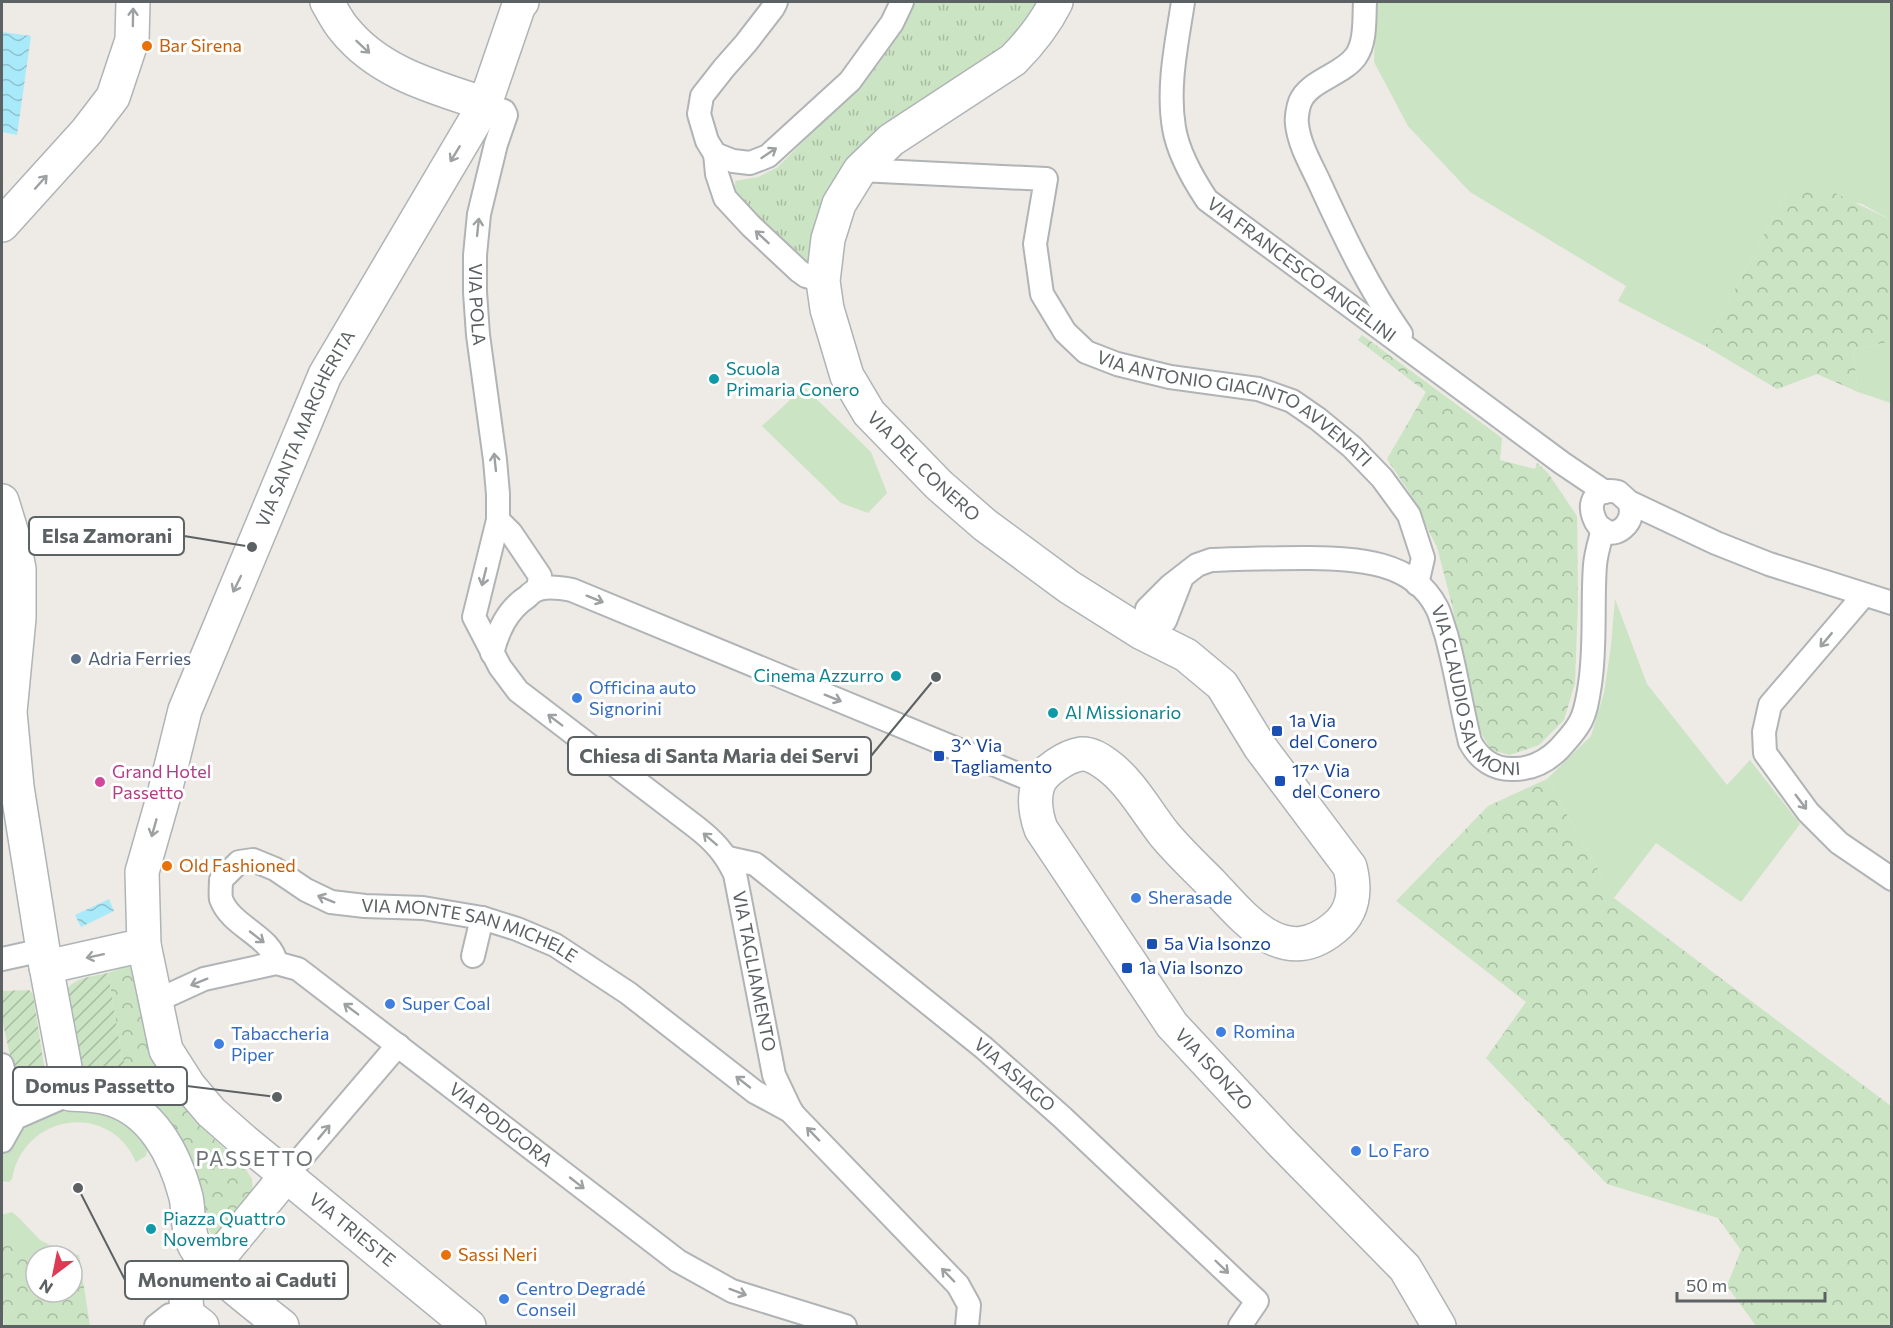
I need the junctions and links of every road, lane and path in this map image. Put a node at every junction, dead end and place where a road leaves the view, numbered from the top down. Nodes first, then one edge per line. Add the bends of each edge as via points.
1 (133, 2) edge
2 (327, 2) edge
3 (776, 2) edge
4 (902, 2) edge
5 (1056, 2) edge
6 (1183, 2) edge
7 (1365, 2) edge
8 (520, 3) edge
9 (485, 104) junction
10 (715, 153) junction
11 (860, 170) junction
12 (2, 225) edge
13 (1347, 242) junction
14 (814, 278) junction
15 (1371, 286) junction
16 (1339, 297) junction
17 (1412, 350) junction
18 (1598, 498) junction
19 (2, 501) edge
20 (1628, 512) junction
21 (498, 520) junction
22 (1602, 529) junction
23 (1417, 584) junction
24 (538, 589) junction
25 (1864, 595) junction
26 (1892, 603) edge
27 (1142, 633) junction
28 (492, 653) junction
29 (1039, 783) junction
30 (728, 858) junction
31 (1892, 879) edge
32 (482, 918) junction
33 (144, 945) junction
34 (473, 956) dead end
35 (45, 958) junction
36 (2, 959) edge
37 (276, 963) junction
38 (156, 1001) junction
39 (398, 1045) junction
40 (2, 1065) edge
41 (70, 1094) junction
42 (792, 1113) junction
43 (15, 1118) junction
44 (2, 1141) edge
45 (286, 1176) junction
46 (212, 1266) junction
47 (194, 1320) edge
48 (156, 1326) edge
49 (282, 1326) edge
50 (470, 1326) edge
51 (845, 1326) edge
52 (967, 1326) edge
53 (1240, 1326) edge
54 (1439, 1326) edge

12 -> 1 street via 113,97 132,40
2 -> 9 street via 344,29 380,63 421,83
3 - 10 street via 702,96 699,114
10 -> 4 street via 750,163 768,156 850,81 892,23
5 - 11 street, VIA DEL CONERO via 1028,45 1012,60 891,140
6 - 16 street, VIA FRANCESCO ANGELINI via 1171,96 1174,130 1191,177 1207,200
7 - 13 street via 1356,55 1300,101 1296,123
8 - 9 street, VIA SANTA MARGHERITA
21 -> 9 street, VIA POLA via 495,459 478,335 475,255 479,214 506,115
9 -> 33 street, VIA SANTA MARGHERITA via 325,375 228,603 185,710 141,872
14 -> 10 street via 750,226 724,198
11 - 14 street, VIA DEL CONERO via 839,204
11 - 23 street, VIA ANTONIO GIACINTO AVVENATI via 1046,179 1035,244 1042,294 1065,332 1086,352 1117,364 1170,377 1258,388 1292,401 1318,419 1382,478 1409,515 1423,558
13 - 15 street
13 - 16 street via 1349,266
14 - 27 street, VIA DEL CONERO via 846,376 869,413 939,485 985,525
15 - 16 street via 1364,294
15 - 17 street
16 - 17 street, VIA FRANCESCO ANGELINI
17 - 18 street, VIA FRANCESCO ANGELINI via 1562,463
18 - 20 street, VIA FRANCESCO ANGELINI via 1618,492
18 - 22 street via 1593,519
19 - 35 street via 19,569 20,618 11,693 17,787
20 - 22 street via 1617,530
20 - 25 street, VIA FRANCESCO ANGELINI via 1694,532 1769,564
21 - 24 street via 512,533 540,576
21 -> 28 street, VIA TAGLIAMENTO via 474,617
22 - 23 street, VIA CLAUDIO SALMONI via 1595,564 1588,700 1580,722 1566,741 1538,765 1515,770 1500,768 1476,753 1438,610 1430,595
23 - 27 street, VIA CLAUDIO SALMONI via 1386,566 1365,560 1211,560 1197,565 1148,609
24 - 28 street via 513,609
24 -> 29 street via 572,590
25 - 26 street, VIA FRANCESCO ANGELINI
25 -> 31 street via 1770,705 1764,732 1766,753 1808,812 1839,843
27 - 29 street, VIA DEL CONERO via 1186,655 1222,685 1260,747 1350,867 1353,898 1344,918 1318,940 1289,944 1273,938 1252,926 1166,836 1130,788 1101,760 1081,754 1057,763
30 -> 28 street, VIA TAGLIAMENTO via 696,827 518,691
29 - 54 street, VIA ISONZO via 1036,816 1041,830 1172,1025 1405,1268
30 - 42 street, VIA TAGLIAMENTO via 735,874 774,1075
30 -> 53 street, VIA ASIAGO via 755,864 984,1048 1257,1301
32 - 34 street
32 -> 37 street, VIA MONTE SAN MICHELE via 423,908 331,902 275,869 253,860 239,862 221,880 221,898 236,921 270,947
42 -> 32 street, VIA MONTE SAN MICHELE via 755,1092 628,993 555,945
33 -> 35 street
33 - 38 street, VIA TRIESTE
35 - 36 street
35 - 41 street
37 -> 38 street via 204,979
39 -> 37 street, VIA PODGORA via 298,969
38 - 45 street, VIA TRIESTE via 166,1050 189,1086 211,1112
45 -> 39 street
39 -> 51 street, VIA PODGORA via 678,1261 732,1291
40 - 43 street
41 - 43 street
41 - 46 street via 107,1098 122,1104 137,1112 157,1133 178,1170 193,1242
52 -> 42 street, VIA TAGLIAMENTO via 969,1305 958,1285
43 - 44 street
45 - 46 street
45 - 50 street, VIA TRIESTE
46 - 47 street via 191,1284 186,1298
46 - 49 street
47 - 48 street via 170,1315

